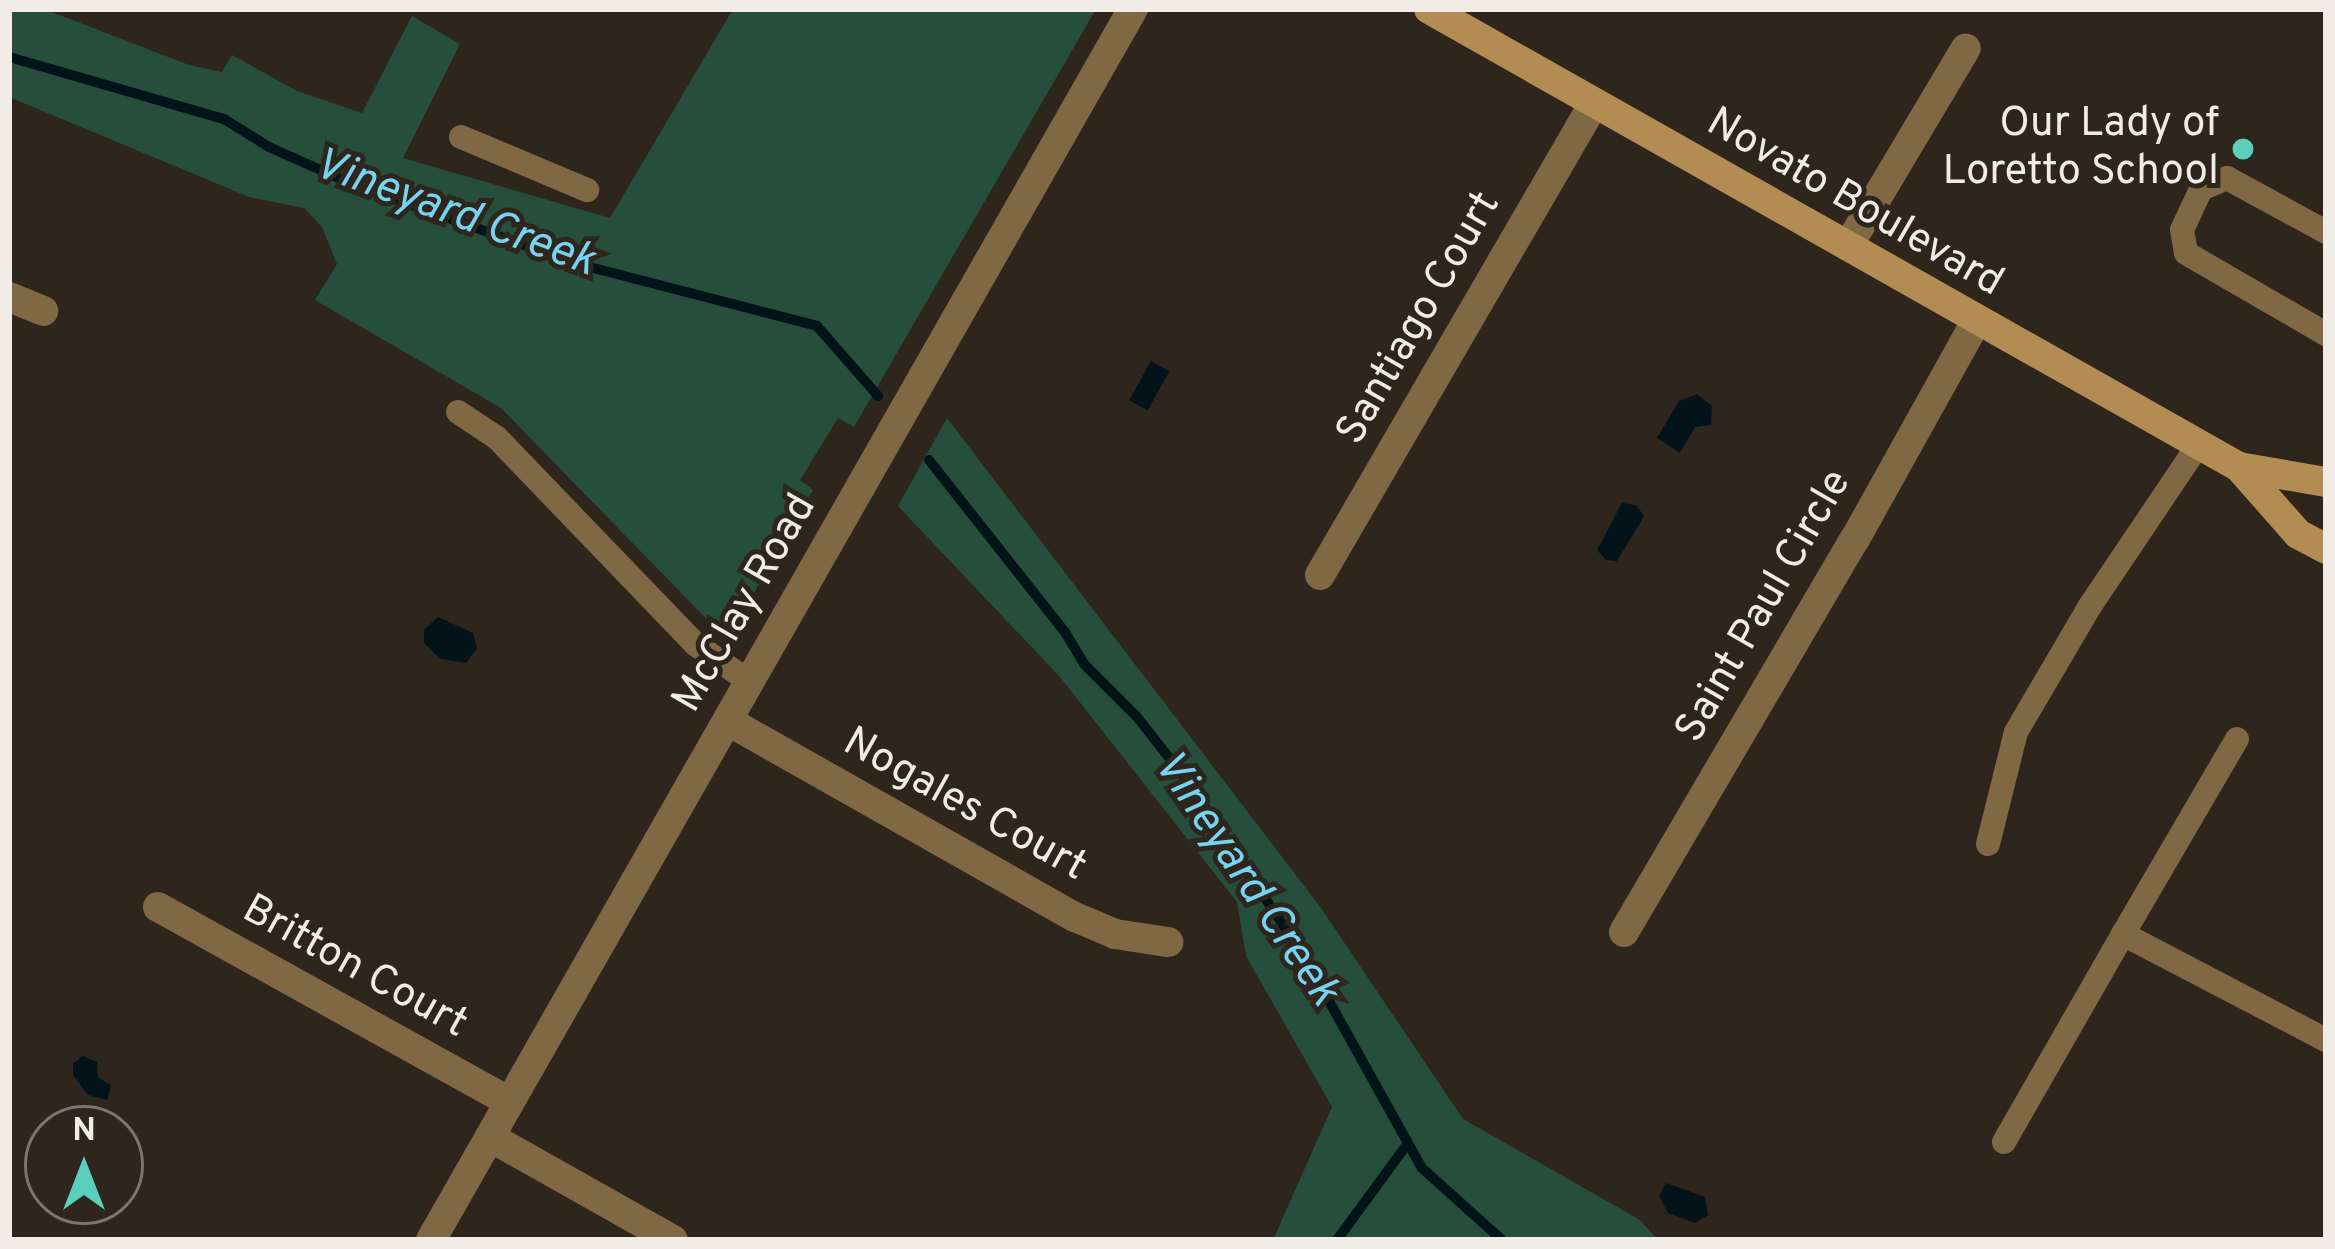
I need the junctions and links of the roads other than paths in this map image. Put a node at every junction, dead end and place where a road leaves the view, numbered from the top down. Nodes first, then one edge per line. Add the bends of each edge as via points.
1 (1133, 9) edge
2 (1429, 9) edge
3 (1966, 48) dead end
4 (1593, 105) junction
5 (460, 137) dead end
6 (587, 190) dead end
7 (2326, 232) edge
8 (1848, 246) junction
9 (9, 297) edge
10 (44, 311) dead end
11 (1975, 323) junction
12 (2326, 334) edge
13 (458, 412) dead end
14 (2198, 445) junction
15 (2239, 467) junction
16 (2326, 482) edge
17 (2326, 549) edge
18 (1320, 574) dead end
19 (750, 682) junction
20 (728, 721) junction
21 (2237, 739) dead end
22 (1988, 844) dead end
23 (158, 907) dead end
24 (1624, 932) dead end
25 (2123, 934) junction
26 (1168, 942) dead end
27 (2326, 1040) edge
28 (510, 1102) junction
29 (490, 1137) junction
30 (2004, 1142) dead end
31 (431, 1240) edge
32 (673, 1240) edge

1 - 19 street, McClay Road
2 - 4 main road, Novato Boulevard
3 - 8 street
4 - 8 main road, Novato Boulevard
4 - 18 street, Santiago Court
5 - 6 lane
7 - 12 lane via 2227,178 2201,189 2182,230 2186,253
8 - 11 main road, Novato Boulevard
9 - 10 street
11 - 14 main road, Novato Boulevard
11 - 24 street, Saint Paul Circle
13 - 19 lane via 497,438 695,644
14 - 15 main road, Novato Boulevard
14 - 22 lane via 2016,732
15 - 16 main road, Novato Boulevard
15 - 17 main road, Novato Boulevard via 2297,534
19 - 20 street, McClay Road
20 - 26 street, Nogales Court via 1076,917 1114,934
20 - 28 street, McClay Road
21 - 25 lane
23 - 28 street, Britton Court
25 - 27 lane
25 - 30 lane
28 - 29 street, McClay Road
29 - 31 street, McClay Road
29 - 32 street

